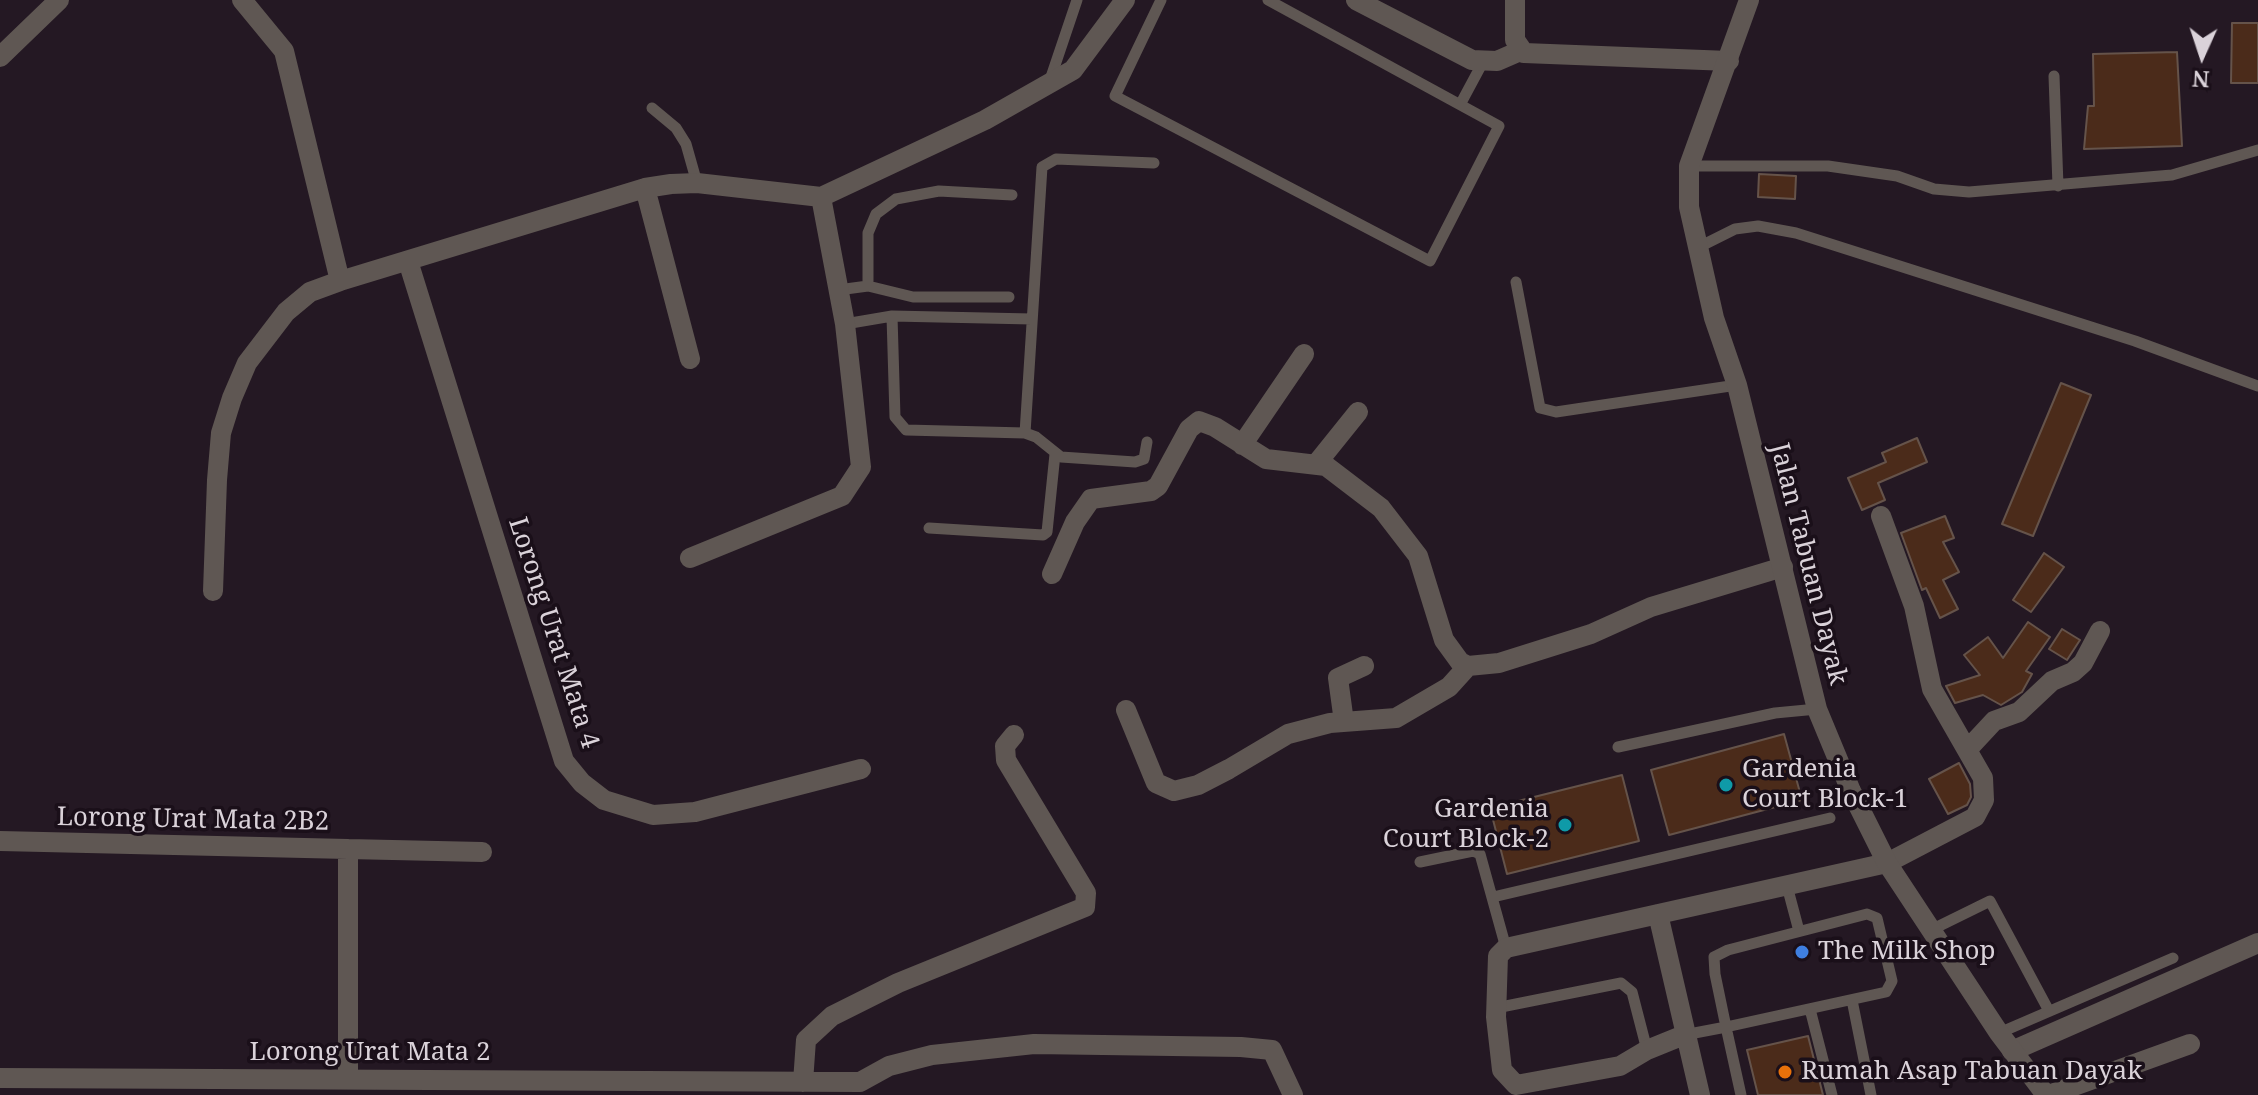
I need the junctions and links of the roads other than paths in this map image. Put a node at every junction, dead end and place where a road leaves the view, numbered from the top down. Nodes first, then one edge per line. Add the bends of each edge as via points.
1 (59, 0) edge
2 (242, 0) edge
3 (1077, 0) edge
4 (1125, 0) edge
5 (1161, 0) edge
6 (1268, 0) edge
7 (1356, 0) edge
8 (1515, 0) edge
9 (1749, 0) edge
10 (1520, 51) junction
11 (0, 57) edge
12 (1729, 61) junction
13 (1483, 62) junction
14 (2054, 76) dead end
15 (1049, 84) junction
16 (1461, 103) junction
17 (652, 108) dead end
18 (2258, 150) edge
19 (1154, 163) dead end
20 (1689, 166) junction
21 (697, 183) junction
22 (2058, 186) junction
23 (645, 188) junction
24 (1012, 195) dead end
25 (821, 197) junction
26 (1697, 248) junction
27 (408, 261) junction
28 (340, 281) junction
29 (1516, 282) dead end
30 (868, 286) junction
31 (838, 290) junction
32 (1009, 297) dead end
33 (892, 316) junction
34 (1032, 319) junction
35 (845, 324) junction
36 (1304, 354) dead end
37 (690, 359) dead end
38 (1737, 385) junction
39 (2258, 386) edge
40 (1358, 412) dead end
41 (1025, 433) junction
42 (1147, 442) dead end
43 (1242, 445) junction
44 (1055, 454) junction
45 (1317, 463) junction
46 (1881, 516) dead end
47 (929, 528) dead end
48 (690, 558) dead end
49 (1783, 567) junction
50 (1052, 574) dead end
51 (213, 591) dead end
52 (2100, 631) dead end
53 (1364, 666) dead end
54 (1468, 666) junction
55 (1817, 709) junction
56 (1126, 710) dead end
57 (1344, 722) junction
58 (1014, 735) dead end
59 (1618, 747) dead end
60 (1967, 750) junction
61 (861, 769) dead end
62 (1830, 818) dead end
63 (0, 841) edge
64 (348, 849) junction
65 (482, 852) dead end
66 (1420, 862) dead end
67 (1887, 863) junction
68 (1787, 886) junction
69 (1493, 897) junction
70 (1658, 914) junction
71 (1799, 931) junction
72 (1929, 931) junction
73 (2258, 943) edge
74 (1506, 948) junction
75 (2173, 958) dead end
76 (1852, 1000) junction
77 (1496, 1008) junction
78 (1810, 1009) junction
79 (2049, 1011) junction
80 (1726, 1027) junction
81 (1999, 1033) junction
82 (1684, 1035) junction
83 (2190, 1044) dead end
84 (1647, 1050) junction
85 (2012, 1051) junction
86 (0, 1078) edge
87 (348, 1078) junction
88 (803, 1082) junction
89 (739, 1089) edge
90 (1293, 1095) edge
91 (1700, 1095) edge
92 (1741, 1095) edge
93 (1832, 1095) edge
94 (1871, 1095) edge
95 (2048, 1095) edge

1 - 11 street
2 - 28 street via 284,51
3 - 15 lane
4 - 15 street via 1084,58
5 - 16 lane via 1115,96 1430,261 1499,126
6 - 16 lane
7 - 13 street via 1447,50
8 - 10 street
9 - 12 street, Jalan Tabuan Dayak
10 - 12 street
10 - 13 street
12 - 20 street, Jalan Tabuan Dayak
13 - 16 lane
14 - 22 lane
15 - 25 street
17 - 21 lane via 686,144
18 - 22 lane via 2172,175
19 - 34 lane via 1056,159 1042,167
20 - 22 lane via 1828,166 1969,192
20 - 26 street, Jalan Tabuan Dayak
21 - 23 street
21 - 25 street
23 - 27 street
23 - 37 street
24 - 30 lane via 925,191 882,207 865,246
25 - 31 street
26 - 38 street, Jalan Tabuan Dayak
26 - 39 lane via 1735,229 1758,226 1796,233 2135,341
27 - 28 street
27 - 61 street, Lorong Urat Mata 4 via 564,761 582,783 604,800 653,815 695,812
28 - 51 street via 310,292 286,312 264,336 232,398 221,433
29 - 38 lane via 1540,408 1556,412
30 - 31 lane
30 - 32 lane via 913,297
31 - 35 street
33 - 34 lane
33 - 35 lane
33 - 41 lane via 895,417 901,427
34 - 41 lane
35 - 48 street via 861,451 853,483 842,496
36 - 43 street
38 - 49 street, Jalan Tabuan Dayak
40 - 45 street
41 - 44 lane
42 - 44 lane via 1144,459 1135,462
43 - 45 street via 1266,459
43 - 50 street via 1208,423 1193,424 1158,486 1091,499
44 - 47 lane via 1043,535
45 - 54 street via 1381,508 1405,534 1418,556 1444,640
46 - 60 street via 1914,606 1932,689
49 - 54 street via 1651,607 1591,634 1499,663
49 - 55 street, Jalan Tabuan Dayak
52 - 60 street via 2073,672 2052,681 2019,712 1994,721
53 - 57 street via 1338,678
54 - 57 street via 1449,687 1396,718
55 - 59 lane
55 - 67 street, Jalan Tabuan Dayak
56 - 57 street via 1156,783 1174,791 1198,785 1288,734
58 - 88 street via 1005,746 1006,760 1086,893 1085,907 898,983 832,1016 806,1040
60 - 67 street via 1983,778 1981,809
62 - 69 lane
63 - 64 street, Lorong Urat Mata 2B2
64 - 65 street
64 - 87 street, Lorong Urat Mata 2B2
66 - 69 lane via 1480,854
67 - 68 street
67 - 72 street, Jalan Tabuan Dayak
68 - 70 street
68 - 71 lane
69 - 74 lane
70 - 74 street
70 - 82 street
71 - 76 lane via 1867,914 1880,920 1891,986
71 - 80 lane via 1714,957
72 - 79 lane via 1990,901
72 - 81 street, Jalan Tabuan Dayak
73 - 85 street
74 - 77 street via 1498,956
75 - 79 lane
76 - 78 lane
76 - 94 lane
77 - 84 lane via 1621,983 1632,992
77 - 84 street via 1502,1070 1516,1085 1620,1066
78 - 80 lane
78 - 93 lane
79 - 81 lane
80 - 82 lane
80 - 92 lane
81 - 85 street, Jalan Tabuan Dayak
82 - 84 street
82 - 91 street
83 - 95 street
85 - 95 street, Jalan Tabuan Dayak
86 - 87 street, Lorong Urat Mata 2
87 - 89 street, Lorong Urat Mata 2
88 - 89 street, Lorong Urat Mata 2
88 - 90 street, Lorong Urat Mata 2 via 860,1082 889,1066 932,1055 1034,1044 1241,1047 1272,1050

